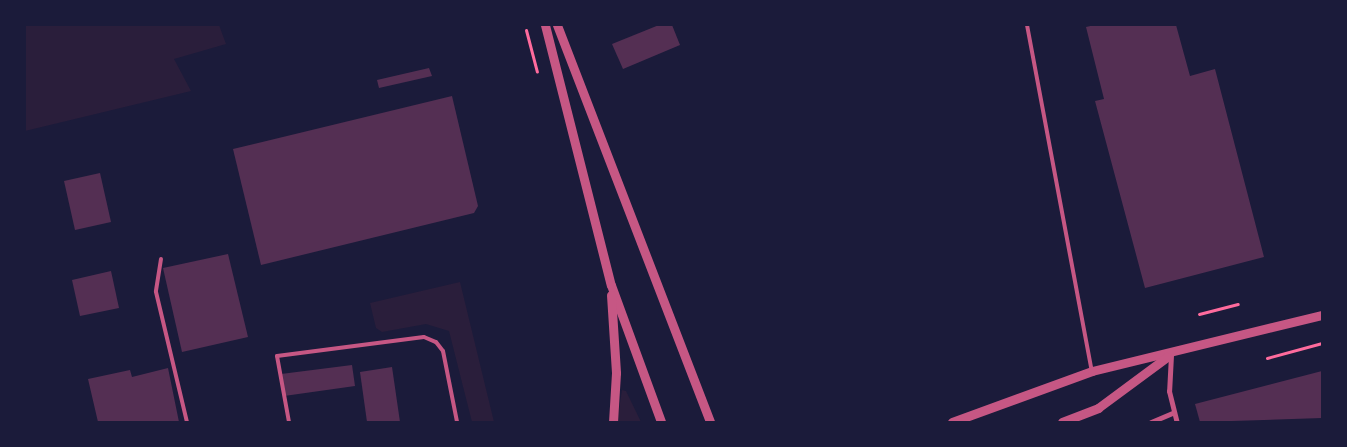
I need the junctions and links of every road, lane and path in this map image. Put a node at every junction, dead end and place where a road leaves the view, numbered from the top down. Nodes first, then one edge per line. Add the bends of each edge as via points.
1 (545, 25) edge
2 (557, 25) edge
3 (1027, 25) edge
4 (526, 30) dead end
5 (537, 72) dead end
6 (161, 259) dead end
7 (611, 285) junction
8 (1238, 304) dead end
9 (1198, 314) dead end
10 (1322, 315) edge
11 (1322, 343) edge
12 (1171, 354) junction
13 (1267, 358) dead end
14 (1092, 371) junction
15 (1174, 412) junction
16 (187, 422) edge
17 (289, 422) edge
18 (456, 422) edge
19 (613, 422) edge
20 (662, 422) edge
21 (710, 422) edge
22 (952, 422) edge
23 (1062, 422) edge
24 (1152, 422) edge
25 (1177, 422) edge

1 - 7 street
2 - 21 street
3 - 14 lane
4 - 5 path
6 - 16 lane via 156,292
7 - 19 street via 616,373
7 - 20 street
8 - 9 path
10 - 12 street
11 - 13 path
12 - 14 street
12 - 15 street via 1169,392
12 - 23 street via 1098,408
14 - 22 street
15 - 24 street
15 - 25 street
17 - 18 lane via 277,356 424,337 436,342 443,351

